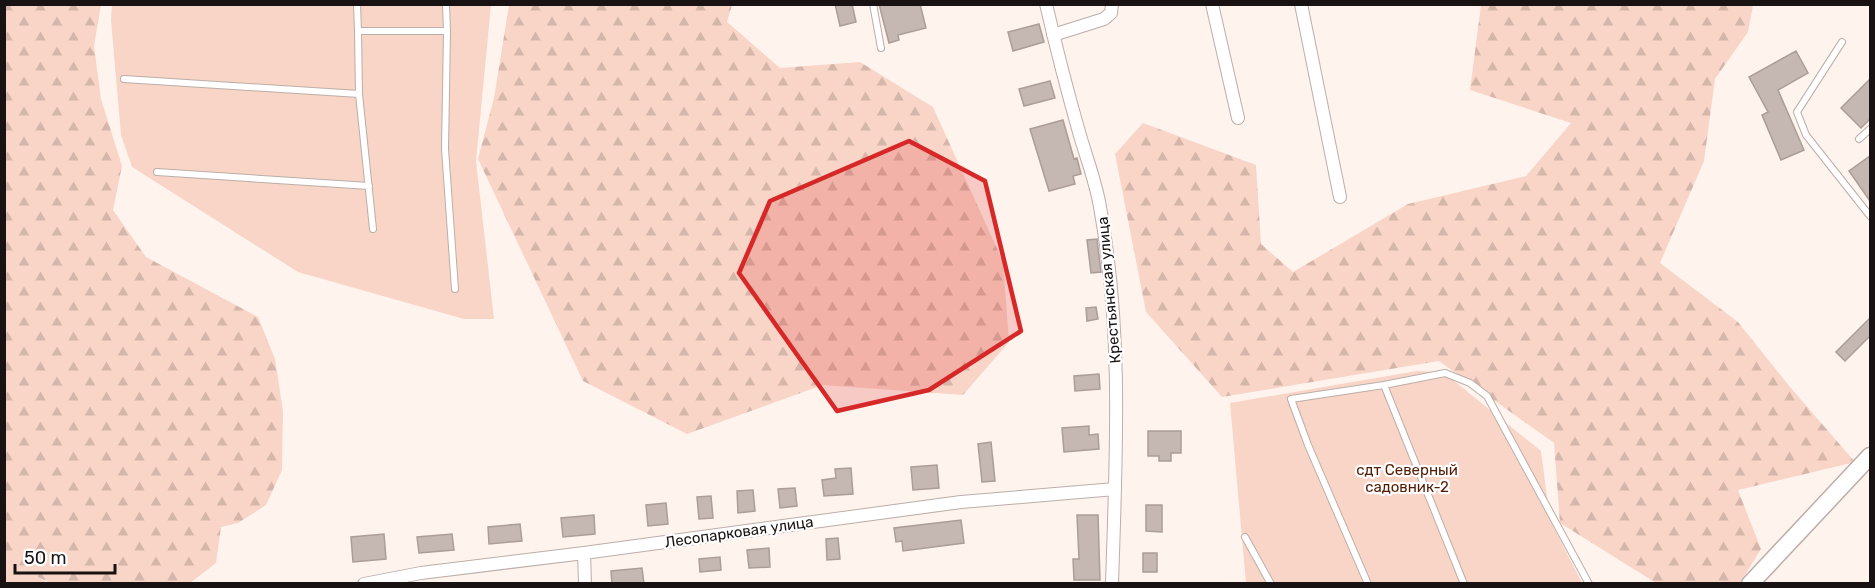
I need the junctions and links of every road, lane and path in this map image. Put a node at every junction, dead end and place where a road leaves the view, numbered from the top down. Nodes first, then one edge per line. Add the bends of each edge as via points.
1 (352, 4) edge
2 (446, 4) edge
3 (873, 4) edge
4 (1046, 4) edge
5 (1112, 4) edge
6 (1212, 4) edge
7 (1301, 4) edge
8 (357, 5) edge
9 (447, 30) junction
10 (358, 31) junction
11 (1053, 35) junction
12 (1842, 42) dead end
13 (881, 48) dead end
14 (124, 79) dead end
15 (359, 94) junction
16 (1238, 118) dead end
17 (1870, 129) edge
18 (1860, 139) dead end
19 (157, 172) dead end
20 (369, 186) junction
21 (1340, 197) dead end
22 (1870, 216) edge
23 (373, 229) dead end
24 (455, 289) dead end
25 (1384, 385) junction
26 (1870, 456) edge
27 (1115, 489) junction
28 (1245, 537) dead end
29 (584, 553) junction
30 (364, 584) edge
31 (585, 584) edge
32 (1112, 584) edge
33 (1271, 584) edge
34 (1368, 584) edge
35 (1464, 584) edge
36 (1589, 584) edge
37 (1750, 584) edge

1 - 8 lane
2 - 9 lane
3 - 13 lane
4 - 11 street, Крестьянская улица
5 - 11 street via 1104,19
6 - 16 street
7 - 21 street
8 - 10 lane
9 - 10 lane
9 - 24 lane via 445,149
10 - 15 lane
11 - 27 street, Крестьянская улица via 1100,204 1108,260 1116,336
12 - 22 lane via 1797,112 1806,135
14 - 15 lane
15 - 20 lane
17 - 18 lane
19 - 20 lane
20 - 23 lane
25 - 34 lane via 1291,399
25 - 35 lane
25 - 36 lane via 1445,373 1470,383 1487,396
26 - 37 main road
27 - 29 street, Лесопарковая улица via 961,502
27 - 32 street, Крестьянская улица
28 - 33 lane
29 - 30 street, Лесопарковая улица
29 - 31 street

